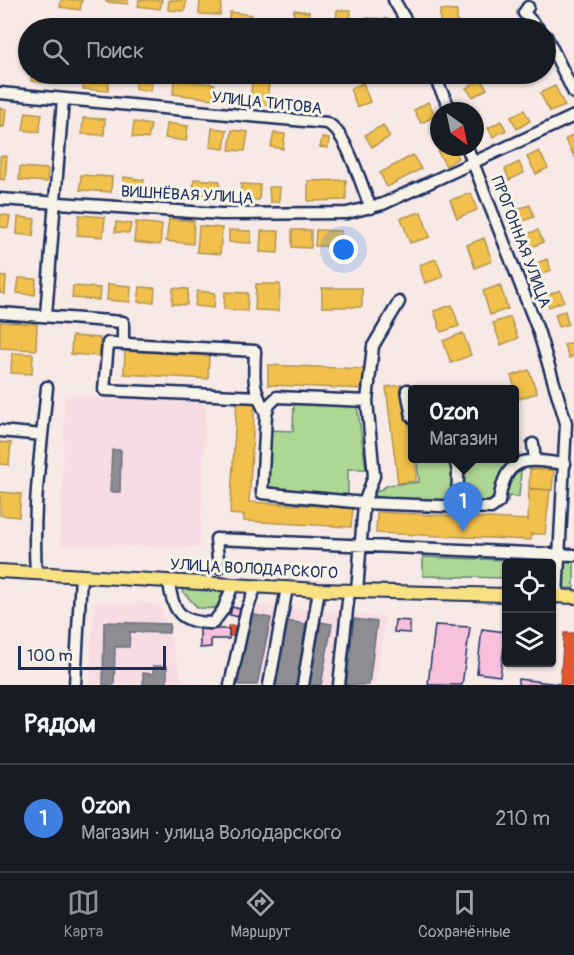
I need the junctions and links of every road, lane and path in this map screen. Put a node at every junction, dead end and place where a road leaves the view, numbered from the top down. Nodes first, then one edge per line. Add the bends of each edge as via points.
1 (395, 0) edge
2 (528, 7) dead end
3 (405, 18) edge
4 (529, 18) edge
5 (556, 56) edge
6 (438, 84) edge
7 (0, 93) edge
8 (574, 93) edge
9 (63, 99) junction
10 (447, 102) edge
11 (574, 116) edge
12 (472, 156) edge
13 (475, 163) junction
14 (0, 199) edge
15 (55, 201) junction
16 (371, 208) junction
17 (399, 302) dead end
18 (0, 313) edge
19 (46, 315) junction
20 (123, 344) junction
21 (47, 387) dead end
22 (407, 390) dead end
23 (408, 395) edge
24 (258, 396) junction
25 (367, 401) junction
26 (266, 414) junction
27 (0, 431) edge
28 (42, 435) junction
29 (532, 444) dead end
30 (535, 460) junction
31 (456, 463) edge
32 (565, 464) junction
33 (562, 477) junction
34 (574, 479) edge
35 (364, 503) junction
36 (457, 507) junction
37 (360, 546) junction
38 (559, 554) junction
39 (574, 555) edge
40 (219, 568) dead end
41 (0, 571) edge
42 (36, 573) junction
43 (81, 575) junction
44 (556, 579) edge
45 (169, 581) junction
46 (233, 585) junction
47 (256, 586) junction
48 (287, 588) junction
49 (319, 590) junction
50 (353, 591) junction
51 (502, 595) edge
52 (556, 596) edge
53 (574, 597) edge
54 (75, 685) edge
55 (230, 685) edge
56 (269, 685) edge
57 (303, 685) edge
58 (339, 685) edge

1 - 3 street
2 - 4 street via 524,13
5 - 8 street
6 - 10 street
7 - 9 street, УЛИЦА ТИТОВА
9 - 15 street
9 - 16 street, УЛИЦА ТИТОВА via 327,123 344,142
11 - 13 street, ВИШНЁВАЯ УЛИЦА
12 - 13 street, ПРОГОННАЯ УЛИЦА
13 - 16 street, ВИШНЁВАЯ УЛИЦА
13 - 32 street, ПРОГОННАЯ УЛИЦА via 538,330 566,423
14 - 15 street, ВИШНЁВАЯ УЛИЦА
15 - 16 street, ВИШНЁВАЯ УЛИЦА via 221,214 330,216
15 - 19 street
17 - 25 street via 373,346
18 - 19 street
19 - 20 street via 123,322
20 - 24 street via 255,351 253,388
20 - 24 street via 108,343 104,390
21 - 28 street
22 - 23 street
24 - 26 street
25 - 26 street via 277,397
25 - 35 street via 374,476
26 - 35 street via 262,493
27 - 28 street
28 - 42 street via 33,534
29 - 30 street
30 - 32 street
30 - 36 street via 512,466 502,479 499,502 491,508
31 - 36 street
32 - 33 street, ПРОГОННАЯ УЛИЦА
33 - 34 street
33 - 38 street, ПРОГОННАЯ УЛИЦА
35 - 36 street
35 - 37 street
37 - 38 street
37 - 40 street via 216,539
37 - 50 street
38 - 39 street
38 - 44 street, ПРОГОННАЯ УЛИЦА
41 - 42 main road, УЛИЦА ВОЛОДАРСКОГО
42 - 43 main road, УЛИЦА ВОЛОДАРСКОГО
43 - 45 main road, УЛИЦА ВОЛОДАРСКОГО
43 - 54 street
45 - 46 main road, УЛИЦА ВОЛОДАРСКОГО
45 - 46 street via 170,597 180,614 194,623 213,623
46 - 47 main road, УЛИЦА ВОЛОДАРСКОГО
47 - 48 main road, УЛИЦА ВОЛОДАРСКОГО
47 - 55 street via 246,612
48 - 49 main road, УЛИЦА ВОЛОДАРСКОГО
48 - 56 street
49 - 50 main road, УЛИЦА ВОЛОДАРСКОГО
49 - 57 street
50 - 51 main road, УЛИЦА ВОЛОДАРСКОГО
50 - 58 street
52 - 53 main road

